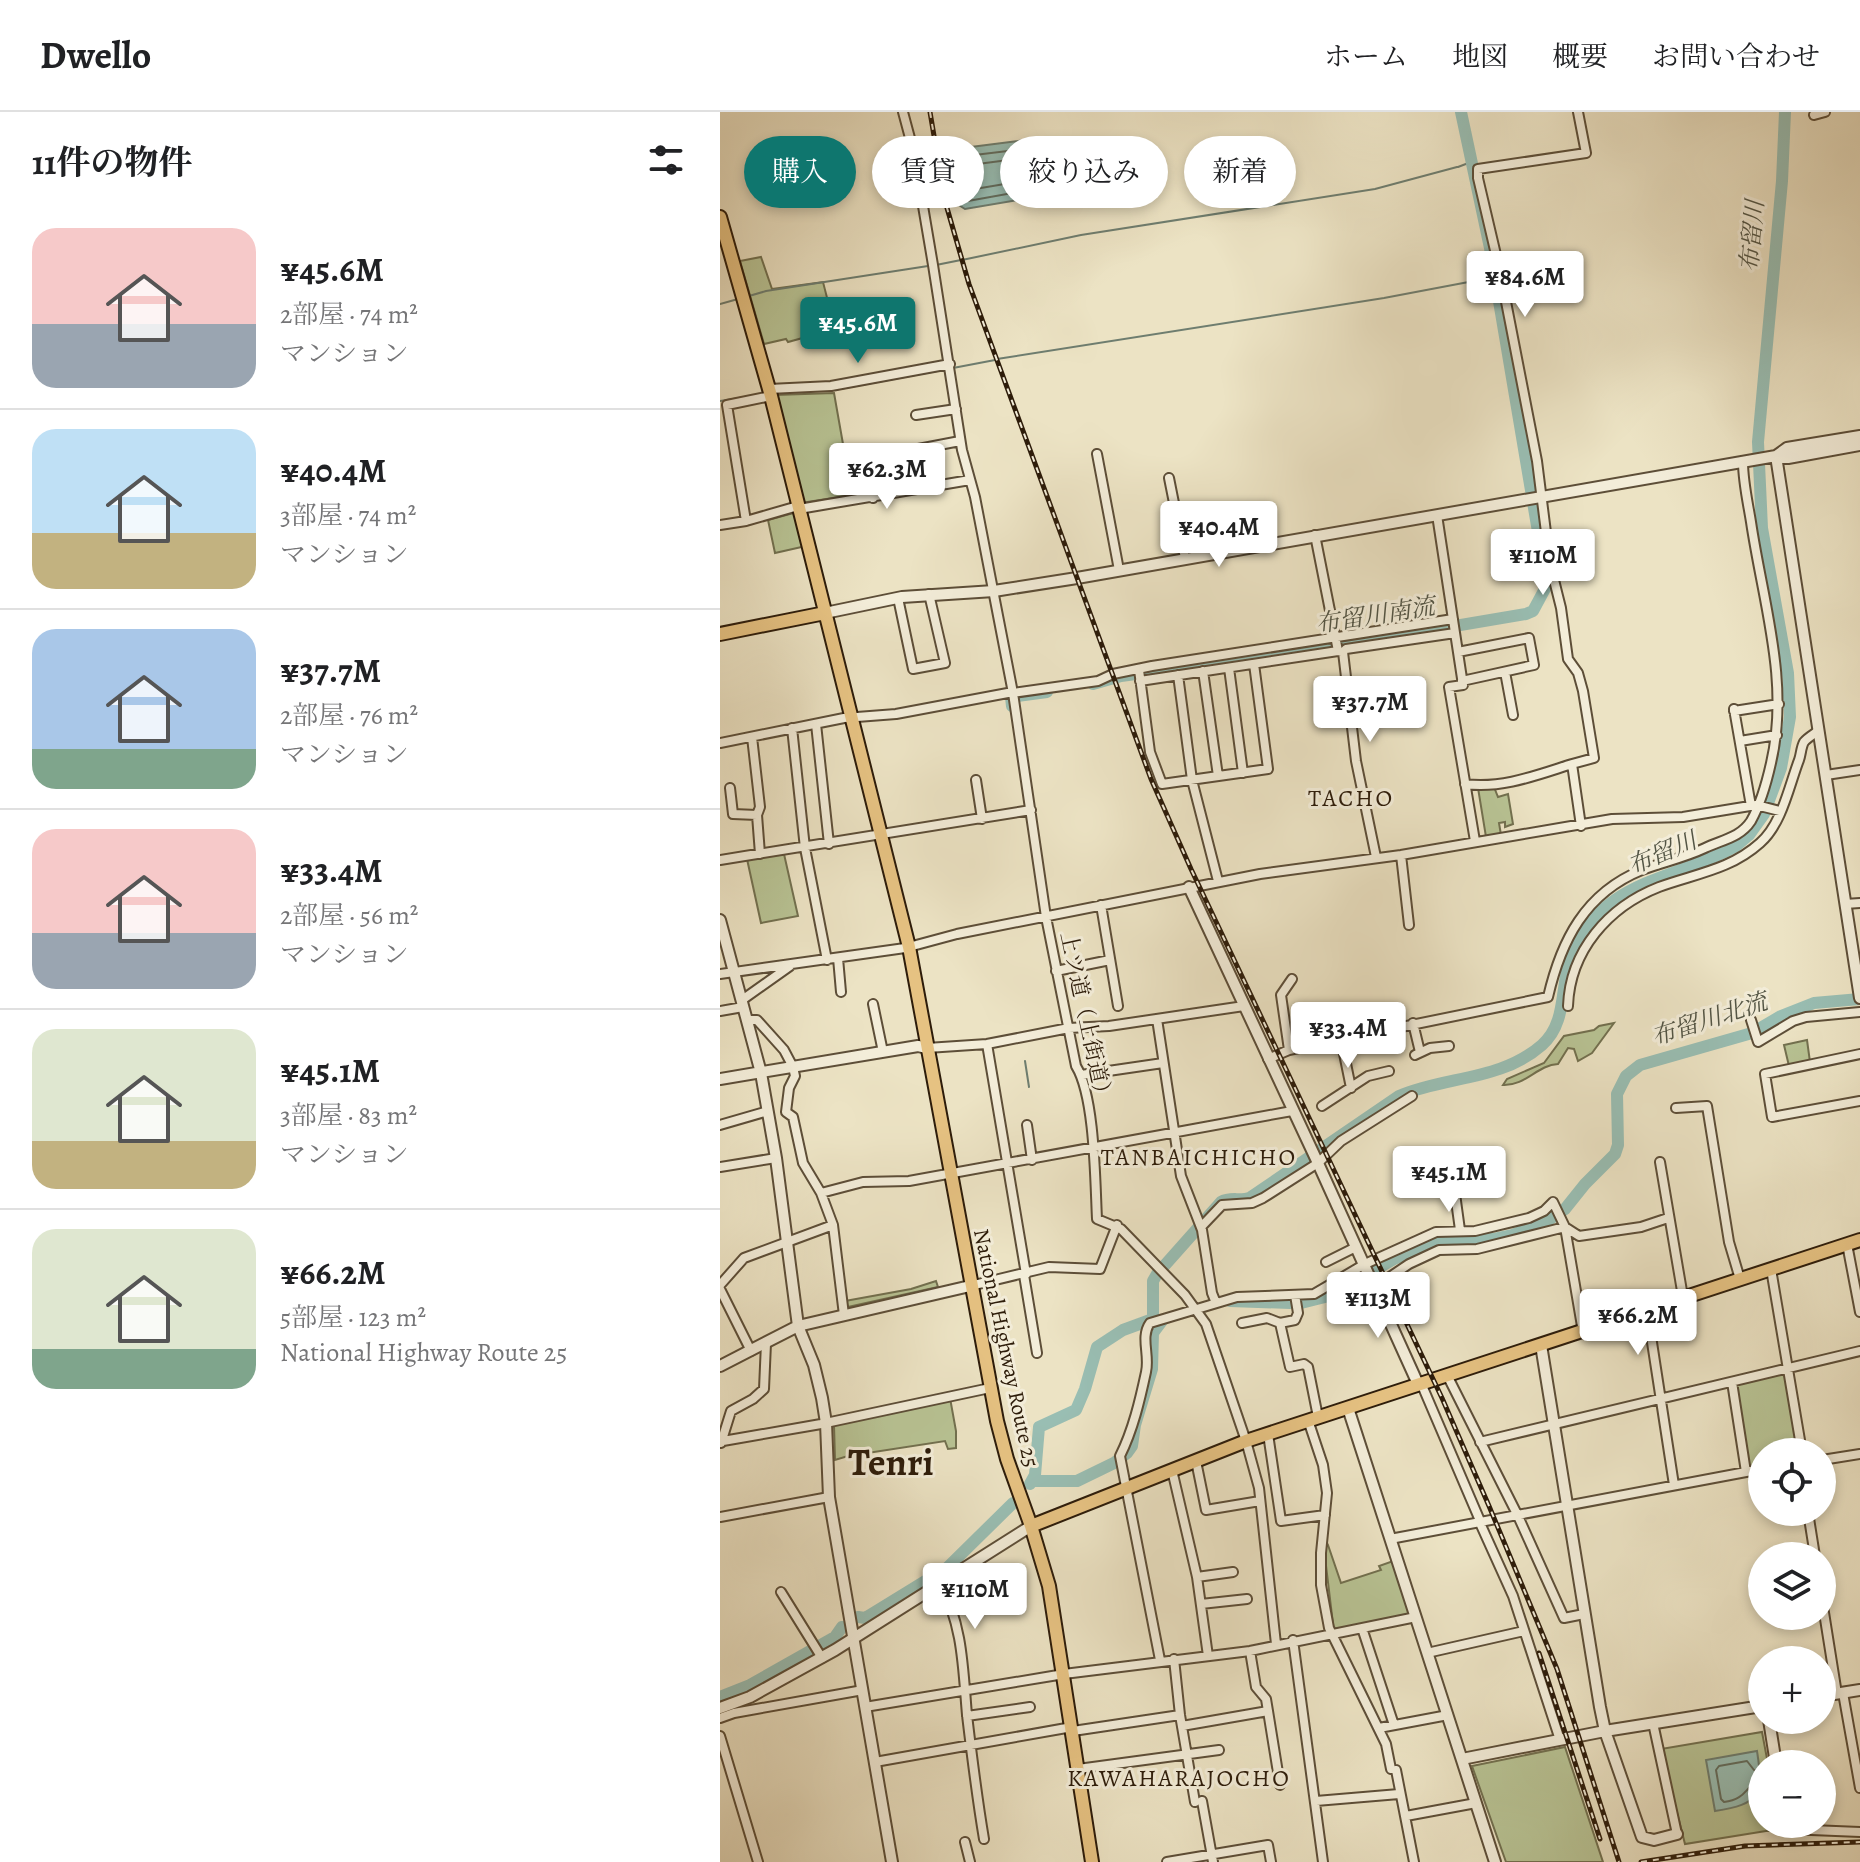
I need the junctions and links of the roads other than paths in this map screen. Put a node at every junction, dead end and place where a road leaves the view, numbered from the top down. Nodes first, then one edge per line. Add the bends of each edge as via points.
1 (903, 112) edge
2 (1578, 112) edge
3 (1825, 112) edge
4 (1814, 115) dead end
5 (720, 217) edge
6 (950, 364) junction
7 (770, 393) junction
8 (956, 409) junction
9 (916, 415) dead end
10 (1860, 436) edge
11 (960, 441) junction
12 (1860, 445) edge
13 (1097, 454) dead end
14 (1774, 457) junction
15 (1746, 462) junction
16 (1169, 478) dead end
17 (970, 480) junction
18 (1542, 496) junction
19 (873, 498) junction
20 (799, 507) junction
21 (1437, 515) junction
22 (746, 521) junction
23 (720, 525) edge
24 (1315, 535) junction
25 (1185, 558) junction
26 (1119, 570) junction
27 (994, 591) junction
28 (929, 594) junction
29 (898, 598) junction
30 (825, 613) junction
31 (1453, 619) junction
32 (1455, 633) junction
33 (720, 634) edge
34 (1336, 638) junction
35 (1340, 652) junction
36 (1458, 652) junction
37 (1254, 664) junction
38 (1229, 668) junction
39 (1139, 670) junction
40 (1203, 671) junction
41 (1505, 672) junction
42 (1178, 675) junction
43 (1140, 681) junction
44 (1462, 681) junction
45 (1013, 692) junction
46 (1779, 704) junction
47 (1513, 715) dead end
48 (851, 717) junction
49 (816, 724) junction
50 (792, 728) junction
51 (1818, 731) junction
52 (1777, 735) junction
53 (752, 737) junction
54 (1740, 741) junction
55 (720, 743) edge
56 (1572, 764) junction
57 (1860, 770) edge
58 (1243, 773) junction
59 (1826, 775) junction
60 (1218, 776) junction
61 (976, 780) dead end
62 (1192, 780) junction
63 (1465, 784) junction
64 (730, 788) dead end
65 (1755, 806) junction
66 (1031, 810) junction
67 (1778, 811) junction
68 (757, 815) junction
69 (982, 819) junction
70 (1581, 826) junction
71 (882, 835) junction
72 (1475, 841) junction
73 (829, 844) junction
74 (805, 848) junction
75 (760, 854) junction
76 (1401, 855) junction
77 (1376, 857) junction
78 (720, 860) edge
79 (1218, 881) junction
80 (1189, 887) junction
81 (1860, 903) edge
82 (1845, 904) junction
83 (1101, 905) junction
84 (1046, 917) junction
85 (720, 920) edge
86 (1409, 925) dead end
87 (909, 947) junction
88 (838, 958) junction
89 (827, 960) junction
90 (1110, 960) junction
91 (793, 964) junction
92 (733, 971) junction
93 (1056, 971) junction
94 (720, 974) edge
95 (1292, 979) dead end
96 (841, 992) dead end
97 (1859, 992) edge
98 (742, 1004) junction
99 (873, 1004) dead end
100 (1118, 1006) dead end
101 (1244, 1006) junction
102 (1568, 1006) dead end
103 (720, 1011) edge
104 (1860, 1012) edge
105 (1157, 1019) junction
106 (747, 1020) junction
107 (1752, 1022) dead end
108 (1413, 1023) junction
109 (1069, 1028) junction
110 (1341, 1039) junction
111 (987, 1044) junction
112 (1449, 1046) dead end
113 (927, 1048) junction
114 (1289, 1050) junction
115 (883, 1052) junction
116 (1860, 1054) edge
117 (1268, 1059) junction
118 (1163, 1063) junction
119 (793, 1067) junction
120 (1389, 1071) dead end
121 (761, 1073) junction
122 (1081, 1075) junction
123 (720, 1079) edge
124 (1351, 1088) junction
125 (1412, 1096) dead end
126 (1860, 1101) edge
127 (1322, 1106) dead end
128 (1676, 1108) dead end
129 (768, 1111) junction
130 (1292, 1111) junction
131 (720, 1125) edge
132 (1027, 1125) dead end
133 (1173, 1133) junction
134 (1093, 1148) junction
135 (776, 1158) junction
136 (1032, 1160) junction
137 (1318, 1162) junction
138 (1660, 1162) dead end
139 (1007, 1164) junction
140 (720, 1167) edge
141 (950, 1173) junction
142 (1453, 1179) dead end
143 (821, 1193) junction
144 (1668, 1218) junction
145 (1200, 1224) junction
146 (1563, 1224) junction
147 (833, 1225) junction
148 (1117, 1225) junction
149 (1460, 1230) junction
150 (786, 1242) junction
151 (1854, 1242) edge
152 (1356, 1247) junction
153 (1326, 1262) dead end
154 (1366, 1265) junction
155 (1771, 1269) junction
156 (1025, 1274) junction
157 (1740, 1279) junction
158 (1373, 1284) junction
159 (970, 1286) junction
160 (720, 1287) edge
161 (1295, 1295) junction
162 (1683, 1297) junction
163 (1216, 1303) junction
164 (1383, 1306) junction
165 (1647, 1310) junction
166 (1198, 1312) junction
167 (1860, 1312) edge
168 (1356, 1313) dead end
169 (844, 1315) junction
170 (1242, 1323) dead end
171 (1280, 1323) junction
172 (798, 1326) junction
173 (1583, 1332) junction
174 (766, 1343) junction
175 (1541, 1345) junction
176 (751, 1351) junction
177 (1860, 1351) edge
178 (1037, 1353) dead end
179 (720, 1366) edge
180 (1788, 1368) junction
181 (1447, 1375) junction
182 (1732, 1382) junction
183 (1420, 1384) junction
184 (990, 1388) junction
185 (1660, 1400) junction
186 (1348, 1408) junction
187 (1313, 1418) junction
188 (826, 1423) junction
189 (1554, 1425) junction
190 (1268, 1434) junction
191 (1800, 1438) edge
192 (1246, 1441) junction
193 (722, 1442) edge
194 (1480, 1442) junction
195 (1860, 1454) edge
196 (1836, 1458) edge
197 (1196, 1461) junction
198 (1172, 1470) junction
199 (1746, 1472) joint
200 (1674, 1485) junction
201 (1125, 1489) junction
202 (829, 1497) junction
203 (1260, 1501) junction
204 (1566, 1506) junction
205 (1325, 1515) junction
206 (1518, 1516) junction
207 (720, 1517) edge
208 (1481, 1523) junction
209 (1031, 1526) junction
210 (1390, 1539) junction
211 (1233, 1572) dead end
212 (1197, 1577) junction
213 (940, 1583) junction
214 (781, 1592) dead end
215 (1247, 1599) dead end
216 (1201, 1604) junction
217 (1584, 1614) junction
218 (1416, 1617) junction
219 (1362, 1628) junction
220 (1828, 1630) edge
221 (1524, 1631) junction
222 (1331, 1633) junction
223 (855, 1639) junction
224 (1293, 1640) junction
225 (1276, 1644) junction
226 (1250, 1651) junction
227 (1427, 1653) junction
228 (820, 1654) junction
229 (1208, 1656) junction
230 (1174, 1659) junction
231 (1160, 1660) junction
232 (1064, 1674) junction
233 (863, 1690) junction
234 (1860, 1690) edge
235 (965, 1692) junction
236 (1840, 1693) junction
237 (1836, 1694) edge
238 (865, 1707) junction
239 (1030, 1707) dead end
240 (720, 1708) edge
241 (1748, 1708) edge
242 (1268, 1711) junction
243 (1180, 1715) junction
244 (1448, 1715) junction
245 (967, 1716) junction
246 (720, 1718) edge
247 (1653, 1723) junction
248 (1394, 1725) junction
249 (1182, 1726) junction
250 (1379, 1728) junction
251 (1072, 1729) junction
252 (1605, 1731) junction
253 (720, 1736) edge
254 (1560, 1740) junction
255 (970, 1744) junction
256 (1219, 1750) dead end
257 (722, 1753) edge
258 (1186, 1755) junction
259 (1462, 1759) junction
260 (875, 1762) junction
261 (1078, 1769) junction
262 (1280, 1785) dead end
263 (1860, 1788) edge
264 (1399, 1794) junction
265 (1316, 1801) junction
266 (1476, 1803) junction
267 (1406, 1816) junction
268 (1836, 1830) edge
269 (1860, 1832) edge
270 (1677, 1834) joint
271 (984, 1839) dead end
272 (965, 1842) dead end
273 (1212, 1858) edge
274 (758, 1862) edge
275 (892, 1862) edge
276 (970, 1862) edge
277 (1092, 1862) edge
278 (1167, 1862) edge
279 (1271, 1862) edge
280 (1323, 1862) edge
281 (1414, 1862) edge
282 (1495, 1862) edge

1 - 6 street, 上ツ道（上街道）
2 - 18 street via 1586,153 1478,169
3 - 4 street
5 - 7 highway, National Highway Route 25
6 - 7 street
6 - 8 street, 上ツ道（上街道）
7 - 20 highway, National Highway Route 25
7 - 22 street via 727,405
8 - 9 street
8 - 11 street, 上ツ道（上街道）
10 - 14 street via 1787,448
11 - 17 street, 上ツ道（上街道）
11 - 19 street via 866,459
12 - 14 street
13 - 26 street
14 - 15 street
14 - 51 street
15 - 18 street
15 - 46 street
16 - 25 street
17 - 19 street
17 - 27 street, 上ツ道（上街道）
18 - 21 street
18 - 56 street via 1568,659 1583,691 1594,758
19 - 20 street
20 - 22 street
20 - 30 highway, National Highway Route 25
21 - 24 street
21 - 31 street
22 - 23 street
24 - 25 street
24 - 34 street
25 - 26 street
26 - 27 street
27 - 28 street
27 - 45 street, 上ツ道（上街道）
28 - 29 street
28 - 29 street via 945,663 913,669
29 - 30 street
30 - 33 highway
30 - 48 highway, National Highway Route 25
31 - 32 street
31 - 34 street
32 - 35 street
32 - 36 street
34 - 35 street
34 - 39 street
35 - 37 street
35 - 77 street
36 - 41 street via 1529,638 1534,665
36 - 44 street
37 - 38 street
37 - 58 street via 1268,769
38 - 40 street
38 - 58 street
39 - 43 street
39 - 45 street
40 - 42 street
40 - 60 street
41 - 44 street
41 - 47 street
42 - 43 street
42 - 62 street
43 - 62 street via 1150,752 1162,784
44 - 63 street via 1463,685 1449,687
45 - 48 street
45 - 66 street, 上ツ道（上街道）
46 - 52 street
46 - 54 street via 1734,710
48 - 49 street
48 - 71 highway, National Highway Route 25
49 - 50 street
49 - 73 street
50 - 53 street
50 - 74 street
51 - 59 street
51 - 67 street via 1805,741
52 - 54 street
52 - 65 street
53 - 55 street
53 - 68 street
54 - 65 street
56 - 63 street via 1518,781
56 - 70 street
57 - 59 street
58 - 60 street
59 - 82 street
60 - 62 street
61 - 69 street
62 - 79 street
63 - 72 street
64 - 68 street via 733,814
65 - 67 street
65 - 70 street
65 - 108 street via 1751,820 1729,839 1641,871 1599,897 1568,937 1548,997
66 - 69 street
66 - 84 street, 上ツ道（上街道）
67 - 102 street via 1760,843 1735,859 1639,896 1607,920 1577,961
68 - 75 street
69 - 71 street
70 - 72 street
71 - 73 street
71 - 87 highway, National Highway Route 25
72 - 76 street
73 - 74 street
74 - 75 street
74 - 89 street
75 - 78 street
76 - 77 street
76 - 86 street
77 - 79 street
79 - 80 street
80 - 83 street
80 - 101 street
81 - 82 street
82 - 97 street
83 - 84 street
83 - 90 street
84 - 87 street
84 - 93 street, 上ツ道（上街道）
85 - 92 street
87 - 88 street
87 - 113 highway, National Highway Route 25
88 - 89 street
88 - 96 street
89 - 91 street
90 - 93 street
90 - 100 street
91 - 92 street
91 - 98 street
92 - 94 street
92 - 98 street
93 - 109 street, 上ツ道（上街道）
95 - 114 street via 1281,995
98 - 103 street
98 - 106 street
99 - 115 street
101 - 105 street
101 - 117 street
104 - 107 street via 1806,1017 1758,1042
105 - 109 street
105 - 118 street
106 - 119 street via 757,1020
106 - 121 street
108 - 110 street
108 - 112 street via 1418,1053
109 - 111 street
109 - 122 street, 上ツ道（上街道）
110 - 114 street
110 - 124 street
111 - 113 street
111 - 139 street
113 - 115 street
113 - 141 highway, National Highway Route 25
114 - 117 street
115 - 119 street
116 - 126 street via 1765,1074 1772,1117
117 - 130 street
118 - 122 street
118 - 133 street
119 - 121 street
119 - 143 street via 786,1112 793,1117 803,1163
120 - 124 street via 1368,1076
121 - 123 street
121 - 129 street
122 - 134 street, 上ツ道（上街道）
124 - 127 street
125 - 137 street
128 - 157 street via 1707,1106
129 - 131 street
129 - 135 street
130 - 133 street
130 - 137 street
132 - 136 street
133 - 134 street
133 - 145 street via 1181,1176
134 - 136 street
134 - 148 street, 上ツ道（上街道） via 1097,1219
135 - 140 street
135 - 150 street
136 - 139 street
137 - 145 street via 1252,1203 1222,1205
137 - 152 street
138 - 144 street
139 - 141 street
139 - 156 street
141 - 143 street via 847,1184
141 - 159 highway, National Highway Route 25
142 - 149 street
143 - 147 street
144 - 146 street via 1579,1236
144 - 162 street
145 - 163 street
146 - 149 street via 1553,1202 1529,1218
146 - 158 street via 1477,1249 1439,1250
146 - 173 street
147 - 150 street
147 - 169 street
148 - 156 street via 1100,1269 1049,1267
148 - 166 street, 上ツ道（上街道）
149 - 154 street via 1436,1232
150 - 160 street via 744,1258
150 - 172 street
151 - 155 highway
151 - 167 street
152 - 153 street
152 - 154 street
154 - 158 street
154 - 161 street via 1323,1290
155 - 157 highway
155 - 180 street
156 - 159 street
156 - 178 street
157 - 162 highway
158 - 164 street
159 - 169 street
159 - 184 highway, National Highway Route 25
160 - 176 street
161 - 163 street
161 - 171 street via 1295,1320
162 - 165 highway
163 - 166 street
164 - 168 street
164 - 183 street
165 - 173 highway
165 - 185 street
166 - 192 street, 上ツ道（上街道）
166 - 201 street via 1148,1326 1146,1371 1120,1459
169 - 172 street
170 - 171 street via 1267,1318
171 - 187 street via 1290,1367 1308,1367
172 - 174 street
172 - 188 street via 814,1365
173 - 175 highway
174 - 176 street
174 - 193 street via 764,1389 731,1411
175 - 181 highway
175 - 189 street
176 - 179 street
177 - 180 street
180 - 182 street
180 - 191 street
181 - 183 highway
181 - 194 street
182 - 185 street
182 - 199 street
183 - 186 highway
183 - 208 street
184 - 188 street
184 - 209 highway, National Highway Route 25 via 1004,1450
185 - 189 street
185 - 200 street
186 - 187 highway
186 - 210 street
187 - 190 highway
187 - 205 street via 1327,1493
188 - 193 street
188 - 202 street
189 - 194 street
189 - 204 street
190 - 192 highway
190 - 205 street via 1281,1521
192 - 197 highway
192 - 203 street, 上ツ道（上街道）
194 - 206 street
195 - 196 street
197 - 198 highway
197 - 203 street via 1206,1510
198 - 201 highway
198 - 212 street
199 - 200 street
200 - 204 street
201 - 209 highway
201 - 231 street
202 - 207 street
202 - 223 street
203 - 225 street, 上ツ道（上街道）
204 - 206 street
204 - 217 street
205 - 222 street via 1321,1585
206 - 208 street
206 - 217 street via 1564,1618
208 - 210 street
208 - 221 street
209 - 213 street
209 - 232 highway, National Highway Route 25 via 1049,1586
210 - 218 street
211 - 212 street
212 - 216 street
213 - 223 street
213 - 235 street via 958,1628
214 - 228 street
215 - 216 street
216 - 229 street
217 - 252 street
218 - 219 street
218 - 227 street
219 - 222 street
219 - 248 street
220 - 236 street
221 - 227 street
221 - 254 street
222 - 224 street
222 - 250 street
223 - 228 street
223 - 233 street
224 - 225 street
224 - 265 street
225 - 226 street
226 - 229 street
226 - 242 street via 1256,1687
227 - 244 street
228 - 240 street via 750,1697
229 - 230 street
230 - 231 street
230 - 243 street
231 - 232 street
232 - 235 street
232 - 251 highway, National Highway Route 25
233 - 238 street
233 - 246 street
234 - 236 street
235 - 238 street
235 - 245 street
236 - 237 street
236 - 263 street
238 - 260 street
239 - 245 street
241 - 247 street
242 - 249 street
242 - 262 street
243 - 249 street
243 - 251 street
244 - 248 street
244 - 259 street
245 - 255 street
247 - 252 street
247 - 270 street
248 - 250 street
249 - 258 street
250 - 264 street
251 - 255 street
251 - 261 highway, National Highway Route 25
252 - 254 street
252 - 270 street via 1642,1837 1654,1840
253 - 257 street
254 - 259 street
255 - 260 street
255 - 271 street
256 - 258 street
257 - 274 street
258 - 261 street
258 - 273 street
259 - 266 street
260 - 275 street
261 - 277 highway, National Highway Route 25
264 - 265 street
264 - 267 street
265 - 280 street
266 - 267 street
266 - 282 street
267 - 281 street
268 - 269 street
272 - 276 street
273 - 278 street
273 - 279 street via 1268,1845

